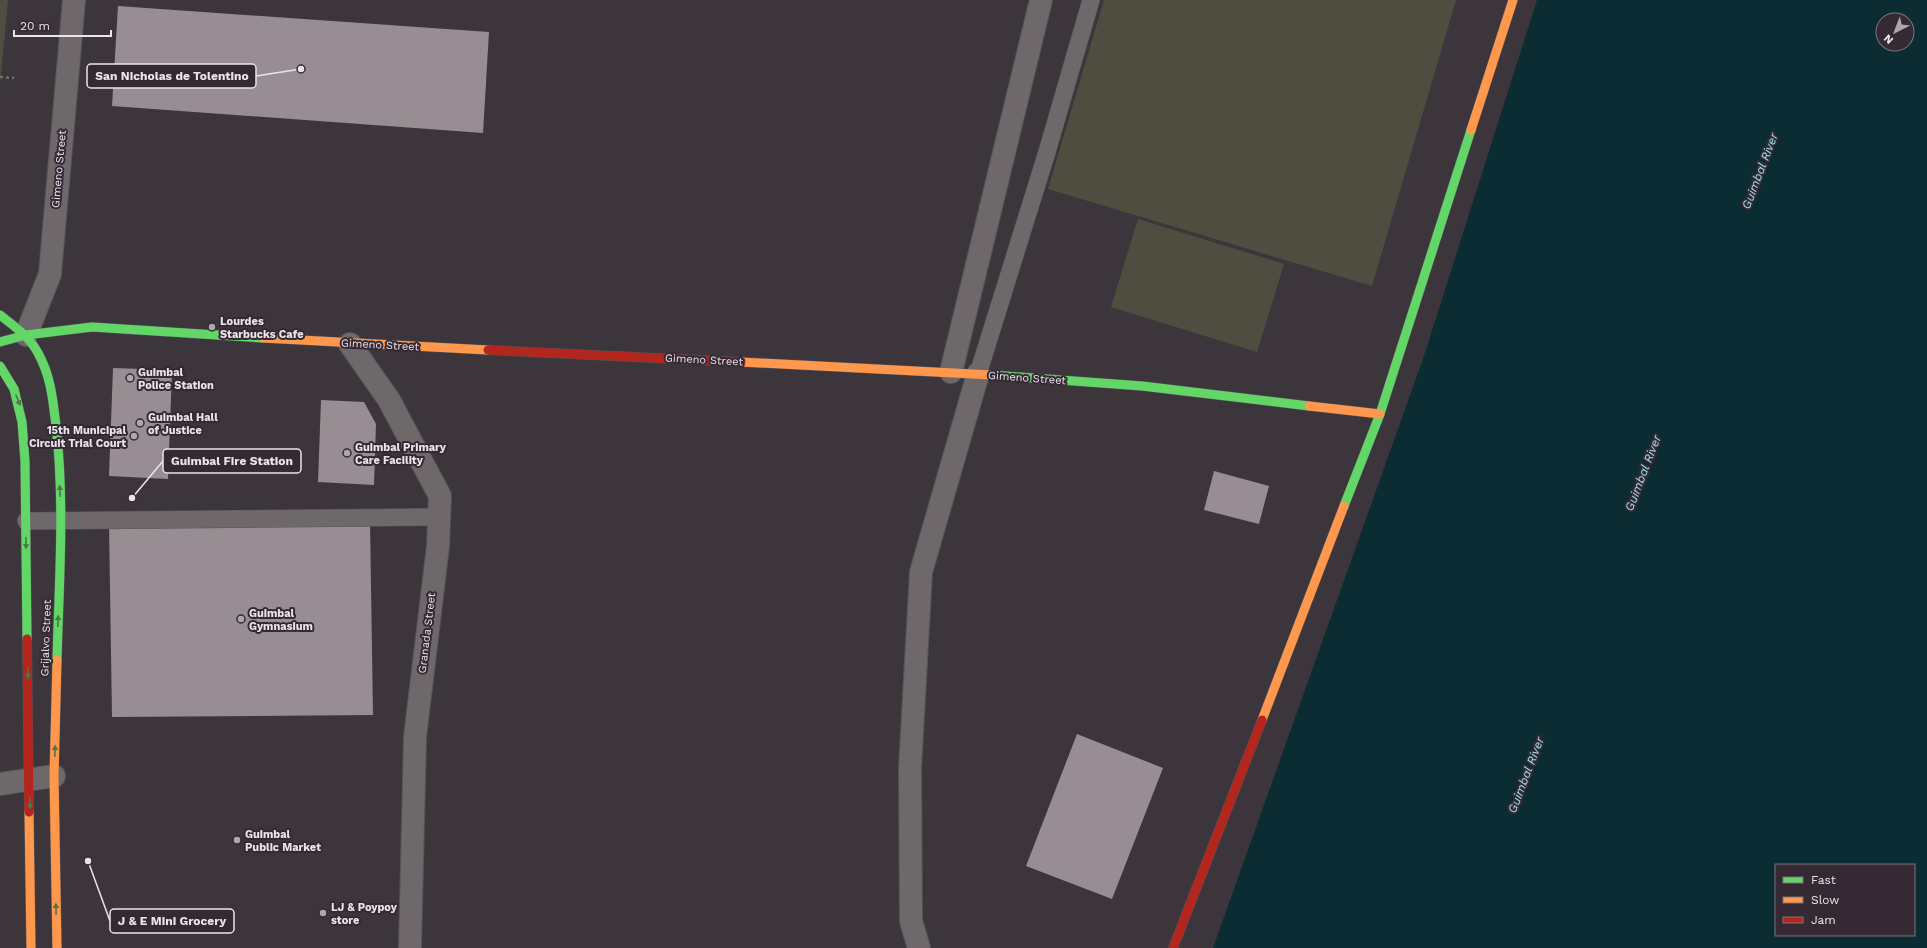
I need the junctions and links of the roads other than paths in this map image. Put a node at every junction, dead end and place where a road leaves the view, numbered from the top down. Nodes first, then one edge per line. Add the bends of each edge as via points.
1 (74, 0) edge
2 (1041, 0) edge
3 (1091, 0) edge
4 (1512, 0) edge
5 (0, 315) edge
6 (26, 335) junction
7 (0, 342) edge
8 (350, 344) junction
9 (0, 366) edge
10 (950, 372) junction
11 (978, 374) junction
12 (1380, 414) junction
13 (439, 517) junction
14 (61, 520) junction
15 (26, 521) junction
16 (54, 776) junction
17 (29, 780) junction
18 (0, 784) edge
19 (31, 948) edge
20 (57, 948) edge
21 (410, 948) edge
22 (919, 948) edge
23 (1173, 948) edge

1 - 6 street, Gimeno Street via 50,274
2 - 10 street
3 - 11 lane
4 - 12 street
5 - 6 street, Grijalvo Street
6 - 7 street, Gimeno Street
6 - 8 street, Gimeno Street via 92,327
14 -> 6 street, Grijalvo Street via 59,451 52,388 39,354
8 - 10 street, Gimeno Street
8 - 13 street, Granada Street via 389,400 440,496
9 -> 15 street, Grijalvo Street via 8,376 21,406
10 - 11 street, Gimeno Street
11 - 12 street, Gimeno Street via 1142,386
11 - 22 street via 921,572 910,768 911,921
12 - 23 street
13 - 14 lane
13 - 21 street, Granada Street via 438,546 415,737
14 - 15 lane
16 -> 14 street, Grijalvo Street
15 -> 17 street, Grijalvo Street
16 - 17 street
20 -> 16 street, Grijalvo Street
17 - 18 street
17 -> 19 street, Grijalvo Street

